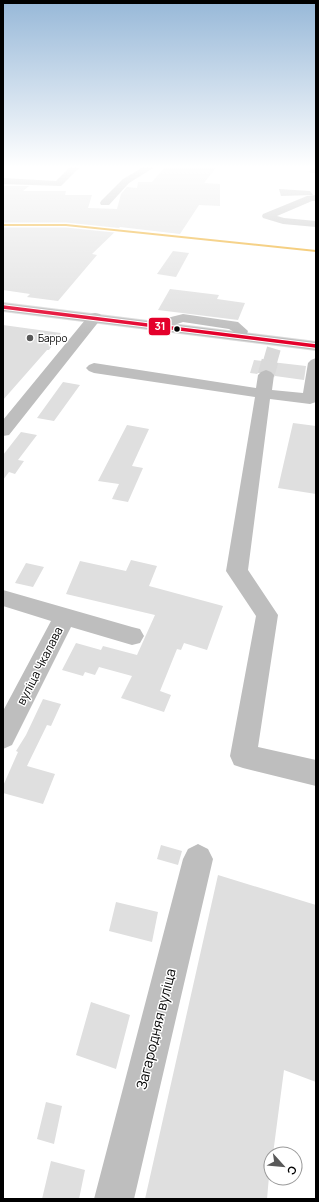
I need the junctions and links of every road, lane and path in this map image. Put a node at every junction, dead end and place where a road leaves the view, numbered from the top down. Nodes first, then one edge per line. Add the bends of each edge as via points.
1 (292, 221) edge
2 (316, 224) edge
3 (3, 307) edge
4 (95, 317) junction
5 (316, 346) edge
6 (316, 363) edge
7 (94, 368) dead end
8 (265, 385) junction
9 (3, 431) edge
10 (3, 598) edge
11 (65, 617) junction
12 (132, 636) dead end
13 (3, 737) edge
14 (316, 773) edge
15 (198, 859) dead end
16 (114, 1199) edge

1 - 2 street
3 - 4 street
4 - 5 street
4 - 9 street
6 - 8 street via 310,399
7 - 8 street
8 - 14 street via 237,571 267,615 243,756
10 - 11 street
11 - 12 street
11 - 13 street, вуліца Чкалава
15 - 16 street, Загародняя вуліца

